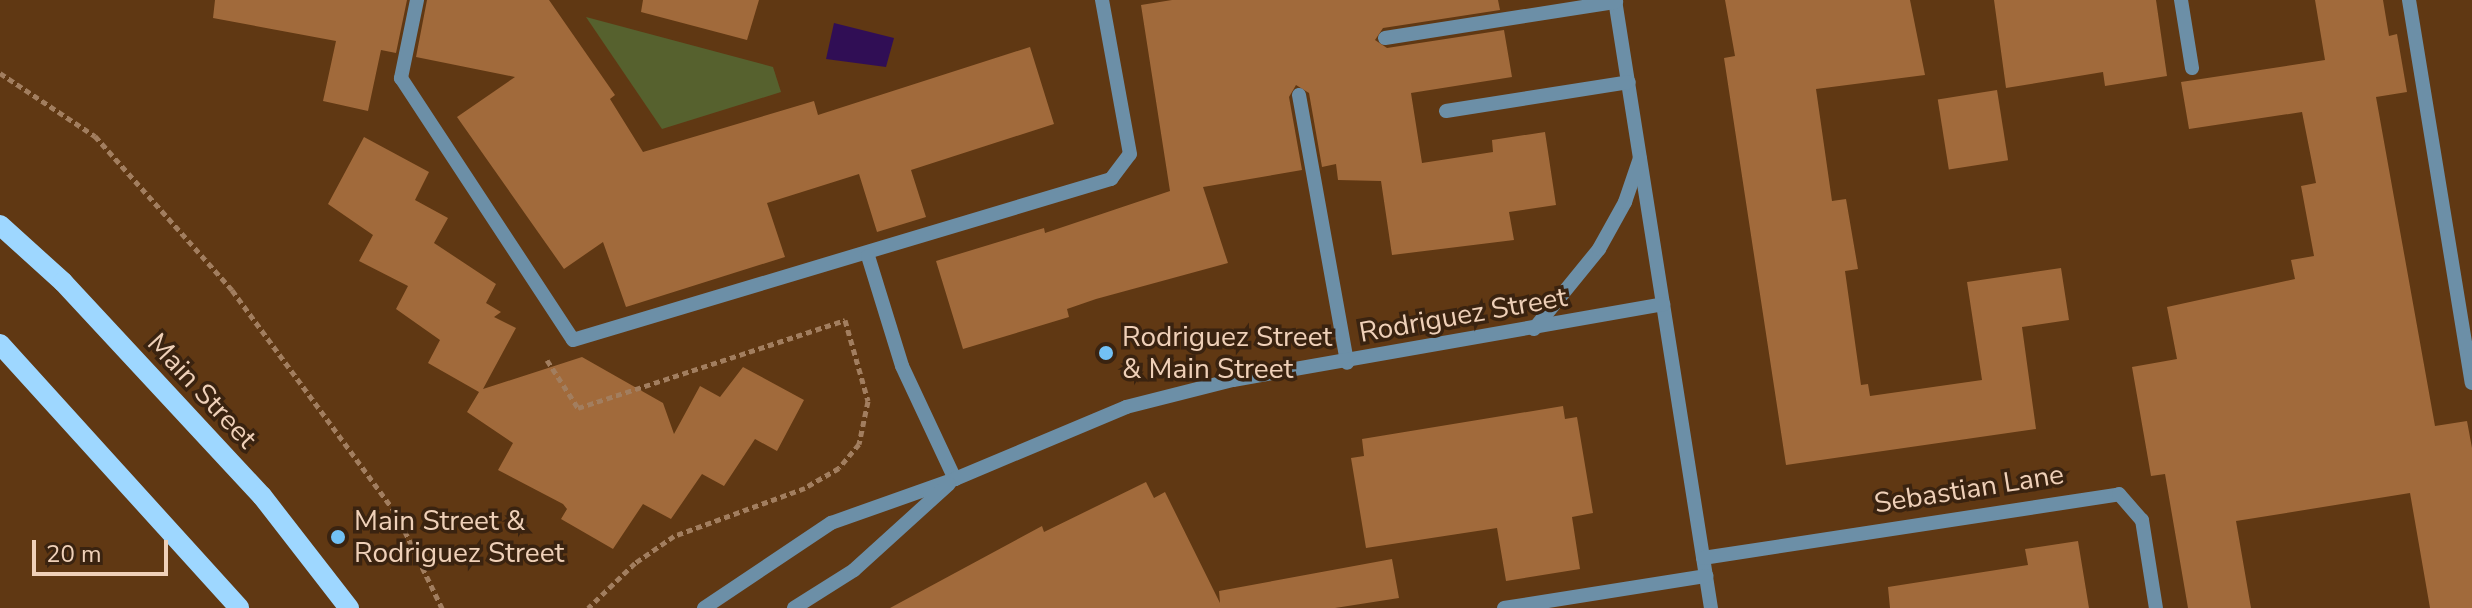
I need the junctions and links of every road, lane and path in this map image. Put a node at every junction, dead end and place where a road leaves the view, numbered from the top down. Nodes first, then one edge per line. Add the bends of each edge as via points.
1 (417, 0) edge
2 (1102, 0) edge
3 (2181, 0) edge
4 (2409, 0) edge
5 (1616, 1) edge
6 (1385, 38) dead end
7 (2192, 68) dead end
8 (0, 73) edge
9 (1629, 82) junction
10 (1299, 95) dead end
11 (1446, 111) dead end
12 (1641, 153) junction
13 (0, 225) edge
14 (868, 256) junction
15 (1663, 304) junction
16 (1534, 329) junction
17 (0, 344) edge
18 (544, 355) dead end
19 (1347, 363) junction
20 (2472, 383) edge
21 (955, 479) junction
22 (1703, 558) junction
23 (1706, 576) junction
24 (239, 608) edge
25 (349, 608) edge
26 (442, 608) edge
27 (588, 608) edge
28 (704, 608) edge
29 (794, 608) edge
30 (1504, 608) edge
31 (1711, 608) edge
32 (2156, 608) edge

1 - 14 street via 401,78 573,340
2 - 14 street via 1130,154 1111,179
3 - 7 street
4 - 20 street
5 - 6 street
5 - 9 street
8 - 26 path via 95,136 232,290 396,513
9 - 11 street
9 - 12 street
10 - 19 street
12 - 15 street
12 - 16 street via 1625,202 1599,249
13 - 25 main road, Main Street via 63,282 262,496
14 - 21 street via 902,366
15 - 16 street, Rodriguez Street
15 - 22 street
16 - 19 street, Rodriguez Street
17 - 24 main road
18 - 27 path via 578,408 845,320 868,401 859,444 839,468 805,488 674,536 635,563
19 - 21 street, Rodriguez Street via 1233,380 1126,407 1084,420
21 - 28 street, Rodriguez Street via 831,523
21 - 29 street, Rodriguez Street via 854,570
22 - 23 street
22 - 32 street, Sebastian Lane via 2119,494 2142,520
23 - 30 street
23 - 31 street

